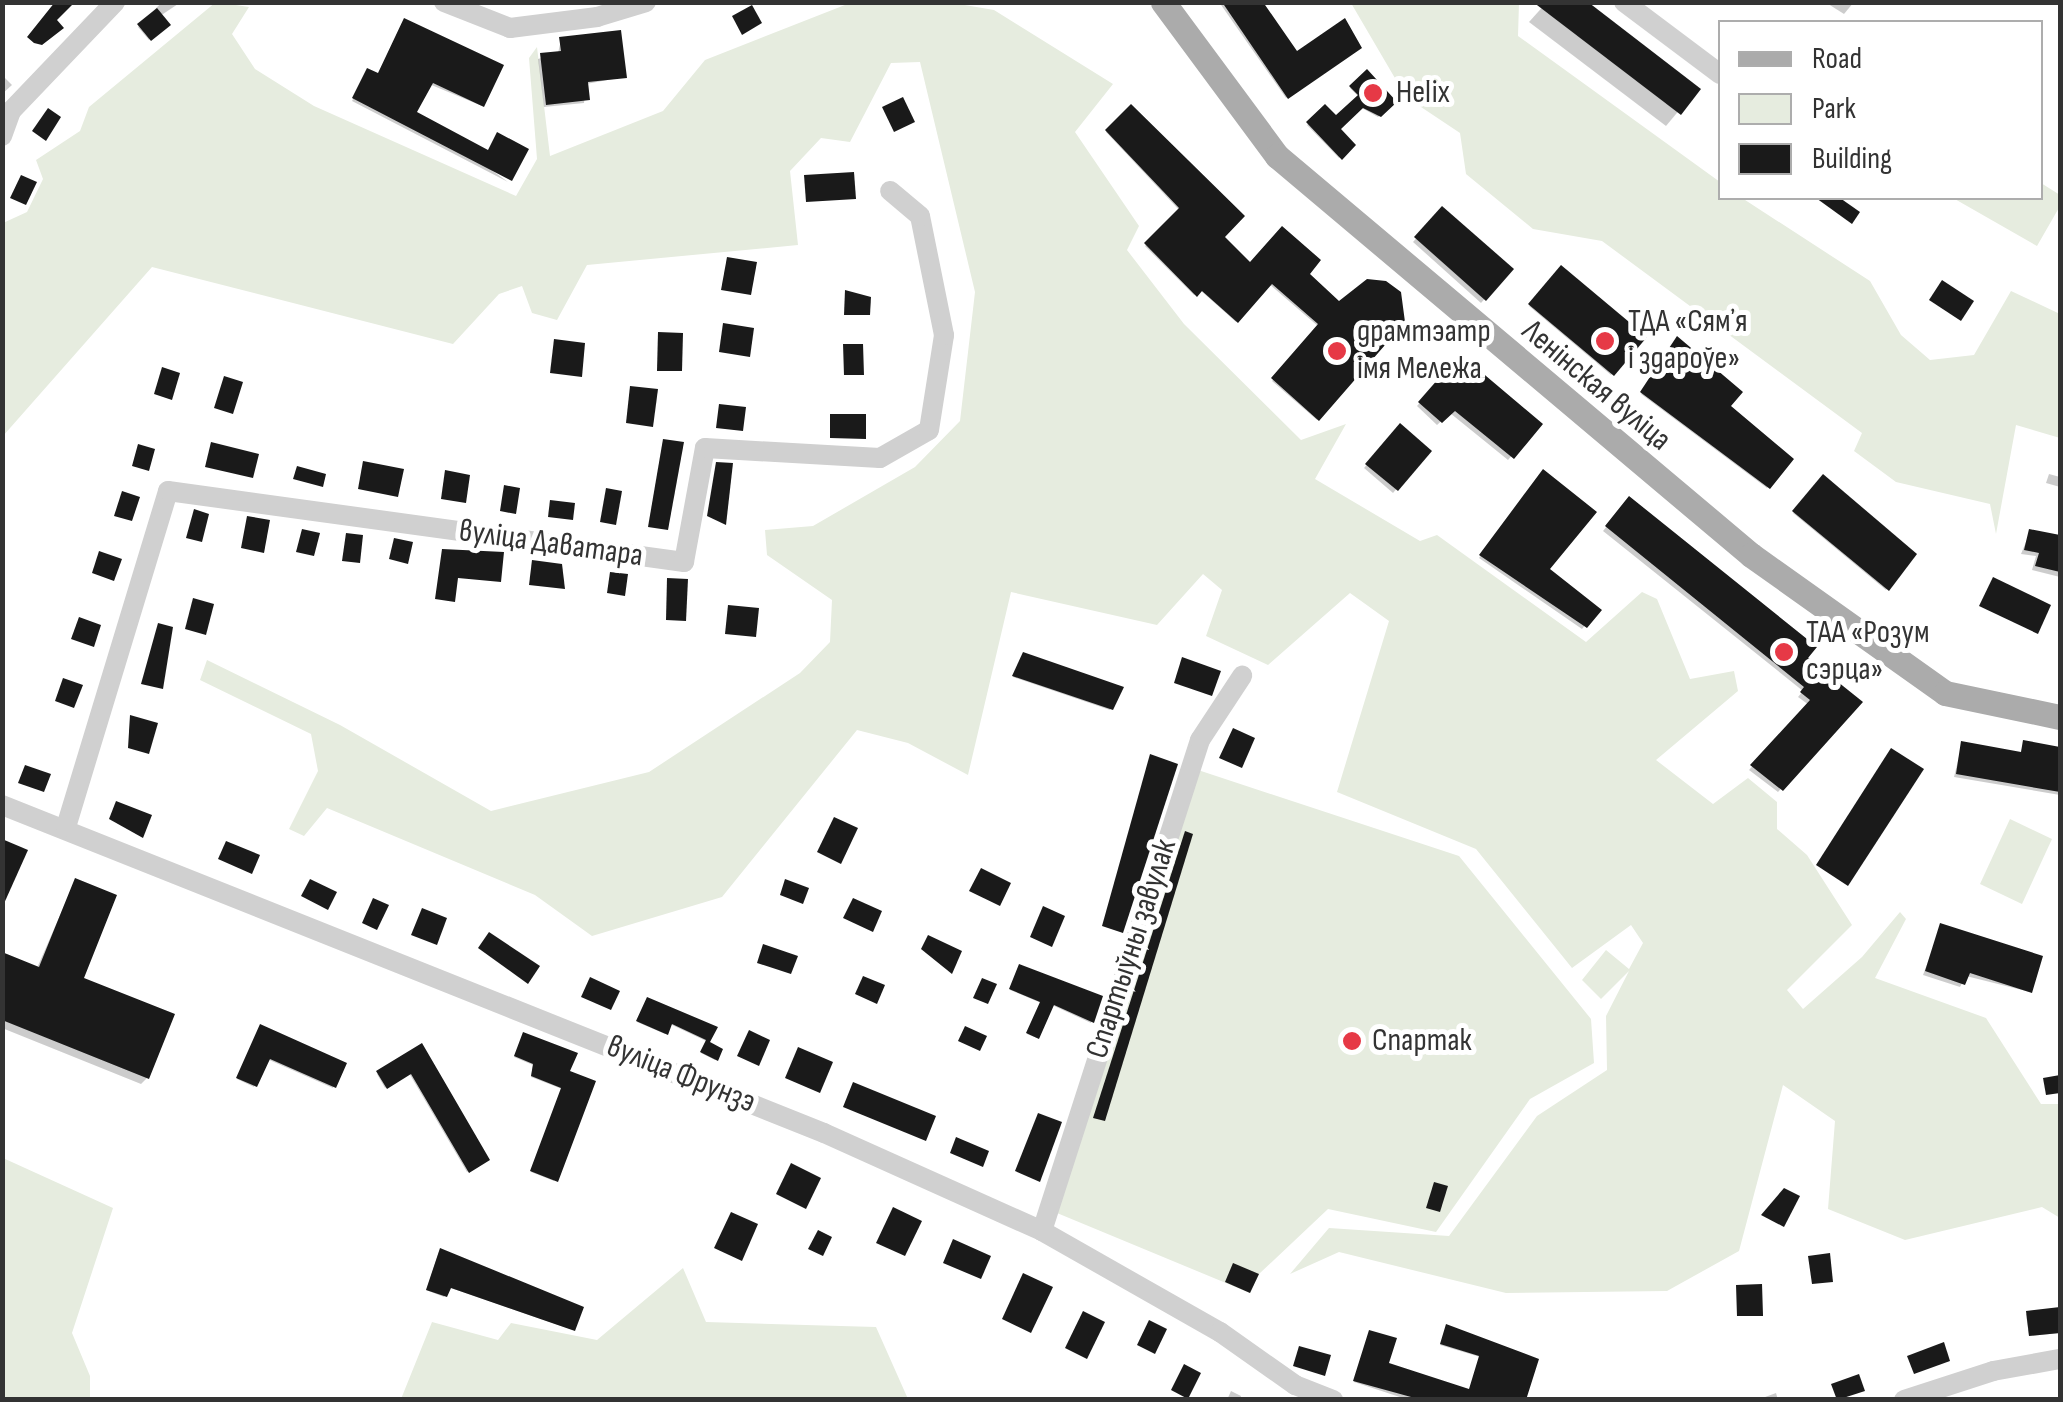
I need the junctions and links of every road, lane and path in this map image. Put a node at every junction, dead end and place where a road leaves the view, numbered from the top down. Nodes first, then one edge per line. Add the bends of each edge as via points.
1 (114, 2) edge
2 (444, 2) edge
3 (646, 2) edge
4 (1164, 2) edge
5 (1624, 2) edge
6 (1718, 72) edge
7 (2, 136) edge
8 (890, 192) dead end
9 (1242, 676) dead end
10 (2060, 717) edge
11 (2, 805) edge
12 (66, 827) junction
13 (1042, 1231) junction
14 (2060, 1359) edge
15 (1333, 1400) edge
16 (1904, 1400) edge

1 - 7 street via 10,111
2 - 3 street via 510,28 597,17
4 - 10 main road, Ленінская вуліца via 1277,156 1751,555 1945,693
5 - 6 street
8 - 12 street, вуліца Даватара via 920,216 944,335 928,430 880,458 705,448 684,562 168,490
9 - 13 street, Спартыўны завулак via 1200,740
11 - 12 street, вуліца Фрунзэ
12 - 13 street, вуліца Фрунзэ via 824,1133
13 - 15 street, вуліца Фрунзэ via 1220,1332 1295,1386
14 - 16 street via 1993,1371

